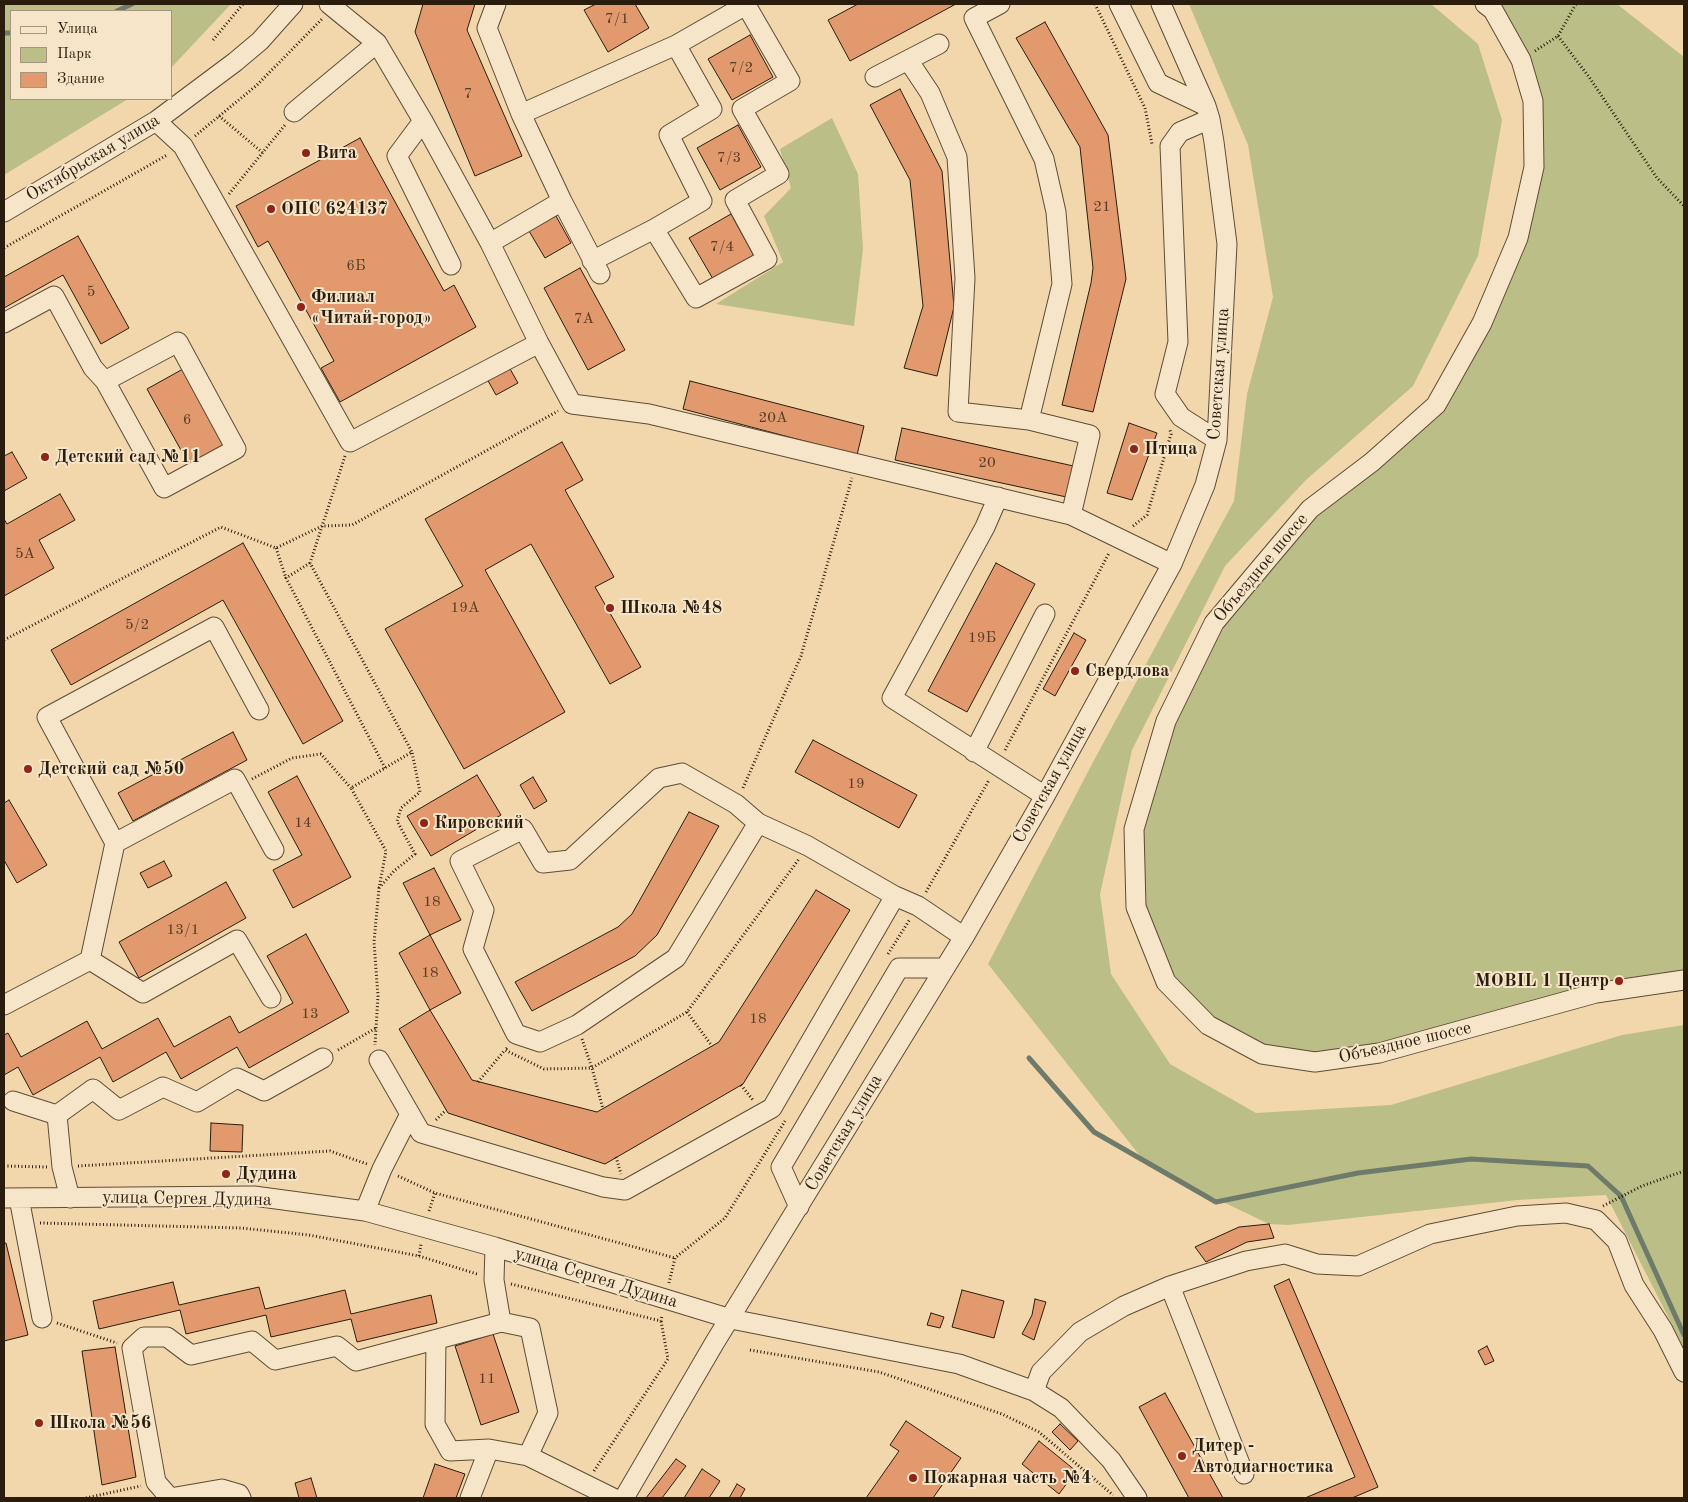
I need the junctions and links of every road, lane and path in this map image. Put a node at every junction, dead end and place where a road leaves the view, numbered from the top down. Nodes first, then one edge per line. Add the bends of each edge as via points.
1 (243, 4) edge
2 (293, 4) edge
3 (496, 4) edge
4 (1000, 4) edge
5 (1095, 4) edge
6 (1119, 4) edge
7 (1161, 4) edge
8 (1485, 4) edge
9 (1576, 4) edge
10 (331, 6) edge
11 (1558, 36) junction
12 (213, 40) dead end
13 (376, 43) junction
14 (939, 44) dead end
15 (676, 45) junction
16 (908, 60) junction
17 (1521, 60) junction
18 (875, 78) dead end
19 (294, 112) joint
20 (1208, 112) junction
21 (521, 114) junction
22 (219, 116) junction
23 (156, 121) junction
24 (423, 121) junction
25 (183, 146) junction
26 (1153, 148) dead end
27 (262, 153) junction
28 (562, 201) junction
29 (1684, 206) edge
30 (218, 208) junction
31 (4, 212) edge
32 (654, 229) junction
33 (490, 243) junction
34 (4, 248) edge
35 (451, 265) dead end
36 (4, 323) edge
37 (539, 343) junction
38 (105, 380) junction
39 (572, 404) junction
40 (1029, 420) junction
41 (1168, 427) dead end
42 (1217, 440) junction
43 (350, 442) junction
44 (856, 464) junction
45 (998, 497) junction
46 (1071, 515) junction
47 (322, 526) junction
48 (1118, 537) junction
49 (276, 548) junction
50 (310, 563) junction
51 (1172, 564) junction
52 (286, 578) junction
53 (1045, 614) dead end
54 (4, 640) edge
55 (259, 710) dead end
56 (412, 752) junction
57 (974, 752) junction
58 (997, 766) junction
59 (385, 768) junction
60 (239, 786) junction
61 (351, 788) junction
62 (1045, 796) junction
63 (736, 804) junction
64 (758, 822) junction
65 (115, 843) junction
66 (808, 846) junction
67 (274, 850) dead end
68 (379, 888) junction
69 (895, 896) junction
70 (918, 906) junction
71 (964, 937) junction
72 (886, 957) dead end
73 (90, 960) junction
74 (945, 968) junction
75 (1684, 980) edge
76 (271, 998) dead end
77 (4, 1005) edge
78 (687, 1012) junction
79 (577, 1025) junction
80 (376, 1028) junction
81 (516, 1034) junction
82 (712, 1046) dead end
83 (505, 1050) junction
84 (323, 1058) joint
85 (379, 1060) joint
86 (592, 1068) junction
87 (478, 1082) dead end
88 (13, 1101) dead end
89 (603, 1109) dead end
90 (410, 1114) junction
91 (57, 1115) junction
92 (787, 1117) dead end
93 (4, 1166) edge
94 (62, 1168) junction
95 (382, 1169) junction
96 (1684, 1171) edge
97 (12, 1198) edge
98 (70, 1198) junction
99 (799, 1207) junction
100 (1601, 1207) dead end
101 (365, 1211) junction
102 (25, 1223) junction
103 (495, 1247) junction
104 (675, 1258) junction
105 (494, 1280) junction
106 (1170, 1286) junction
107 (665, 1300) junction
108 (42, 1318) joint
109 (730, 1319) junction
110 (661, 1321) junction
111 (501, 1322) junction
112 (436, 1340) junction
113 (132, 1348) junction
114 (750, 1350) dead end
115 (1684, 1372) edge
116 (1034, 1391) junction
117 (489, 1449) junction
118 (528, 1456) junction
119 (1244, 1474) dead end
120 (156, 1482) junction
121 (585, 1485) junction
122 (86, 1498) edge
123 (241, 1498) edge
124 (470, 1498) edge
125 (613, 1498) edge
126 (624, 1498) edge
127 (1116, 1498) edge
128 (1137, 1498) edge

1 - 12 path
2 - 23 street, Октябрьская улица via 260,41
3 - 21 street via 487,28
4 - 40 street via 974,18 1044,159 1056,212 1062,284
5 - 26 path via 1145,108
6 - 20 street via 1158,83
7 - 20 street, Советская улица
8 - 17 street, Объездное шоссе via 1493,10
9 - 11 path
10 - 13 street
10 - 22 path via 257,84
11 - 17 path
11 - 29 path via 1657,178
13 - 19 street
13 - 24 street
14 - 16 street
15 - 21 street
15 - 32 street via 712,109 669,135 702,201
15 - 32 street via 746,5 790,82 742,109 779,174 735,200 767,259 696,298
16 - 18 street
16 - 40 street via 930,93 957,158 965,278 958,412
17 - 75 street, Объездное шоссе via 1533,101 1534,167 1518,238 1482,323 1436,405 1372,462 1310,509 1214,623 1166,721 1134,829 1136,907 1166,982 1208,1025 1262,1054 1315,1062 1379,1053 1596,993
19 - 27 path
20 - 42 street, Советская улица via 1226,244
20 - 42 street via 1180,132 1170,146 1178,342 1166,394 1181,417
21 - 28 street
22 - 25 path
22 - 27 path
23 - 25 street
23 - 31 street, Октябрьская улица
24 - 33 street
24 - 35 street via 397,156
25 - 30 street
25 - 34 path
27 - 30 path
28 - 32 street via 596,268
28 - 33 street
30 - 43 street
33 - 37 street
36 - 38 street via 54,296 93,368
37 - 39 street
37 - 43 street
38 - 38 street via 164,488 236,449 178,342
39 - 44 street via 649,414
39 - 47 path via 352,525
40 - 46 street via 1090,435
41 - 48 path via 1171,434 1147,515
42 - 51 street, Советская улица via 1205,485
43 - 47 path
44 - 45 street
44 - 63 path via 801,656
45 - 46 street
45 - 57 street via 892,698
46 - 48 street
47 - 49 path
47 - 50 path
48 - 51 street
48 - 58 path
49 - 52 path
49 - 54 path via 221,527
50 - 52 path
50 - 56 path
51 - 62 street, Советская улица
52 - 59 path
53 - 57 street
55 - 65 street via 214,627 47,717
56 - 59 path
56 - 68 path via 420,792 401,808 397,821 415,854
57 - 58 street
58 - 62 street
58 - 70 path
59 - 61 path
60 - 61 path via 292,758 321,754
60 - 65 street via 235,779
60 - 67 street
61 - 68 path via 386,851
62 - 71 street, Советская улица
63 - 64 street
63 - 81 street via 682,773 666,776 659,778 570,860 543,863 523,829 460,861 484,910 472,949
64 - 66 street
64 - 79 street via 676,958
65 - 73 street
66 - 69 street
66 - 78 path
68 - 80 path via 374,942 378,996
69 - 70 street
69 - 90 street via 772,1108 625,1190 603,1187 421,1134
70 - 71 street
70 - 72 path
71 - 74 street, Советская улица
73 - 76 street via 143,993 238,940
73 - 77 street
74 - 99 street, Советская улица
74 - 99 street via 900,968 781,1167
78 - 82 path
78 - 86 path
79 - 81 street via 540,1042
79 - 86 path
80 - 84 path
80 - 85 path via 374,1052
81 - 83 path
83 - 86 path via 544,1069
83 - 87 path
84 - 91 street via 264,1091 237,1078 197,1102 164,1087 119,1110 93,1089
85 - 90 street
86 - 89 path
88 - 91 street
90 - 95 street
91 - 94 street
92 - 104 path via 724,1218
93 - 94 path
94 - 95 path via 330,1151
94 - 98 street
95 - 101 street
95 - 104 path via 435,1193
96 - 100 path via 1642,1186
97 - 98 street, улица Сергея Дудина
97 - 102 street
98 - 101 street, улица Сергея Дудина via 254,1196
99 - 109 street, Советская улица
101 - 103 street, улица Сергея Дудина
102 - 105 path via 241,1228 309,1235 419,1256
102 - 108 street
103 - 105 street
103 - 107 street, улица Сергея Дудина
104 - 107 path
105 - 110 path
105 - 111 street
106 - 115 street via 1246,1261 1285,1254 1317,1264 1358,1266 1430,1234 1517,1216 1566,1213 1596,1220 1618,1241 1634,1285 1663,1330
106 - 116 street via 1124,1306 1080,1332 1041,1372
106 - 119 street
107 - 109 street, улица Сергея Дудина
107 - 110 path
108 - 113 path
109 - 116 street, улица Сергея Дудина via 959,1364
109 - 126 street, Советская улица
110 - 121 path via 668,1359
111 - 112 street
111 - 118 street via 530,1328 548,1413
112 - 113 street via 356,1361 337,1346 274,1360 252,1341 191,1355 167,1337 144,1337
112 - 117 street via 436,1424 450,1451
113 - 120 street
114 - 127 path via 879,1372 1002,1414 1039,1432
116 - 128 street, улица Сергея Дудина via 1061,1408 1111,1460
117 - 118 street
117 - 124 street
118 - 121 street
120 - 122 path
120 - 123 street via 170,1498 222,1489 239,1494
121 - 125 street

